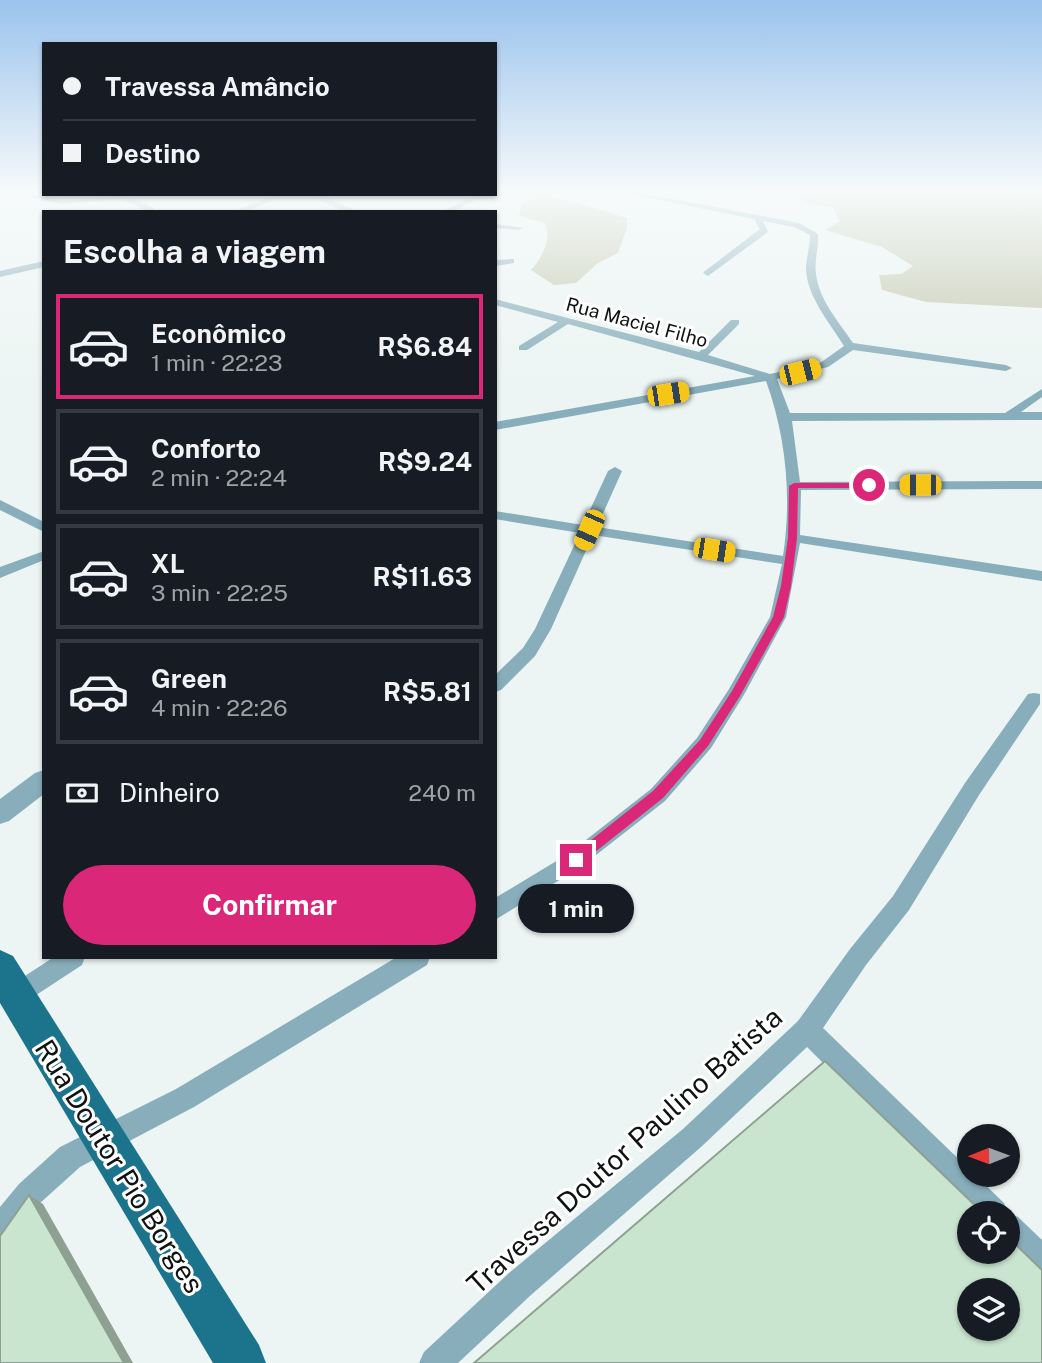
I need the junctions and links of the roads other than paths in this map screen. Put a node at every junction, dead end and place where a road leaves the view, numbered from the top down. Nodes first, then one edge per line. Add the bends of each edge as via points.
1 (731, 256) edge
2 (812, 256) edge
3 (511, 261) dead end
4 (497, 263) edge
5 (42, 264) edge
6 (708, 273) dead end
7 (0, 274) edge
8 (497, 303) edge
9 (566, 321) junction
10 (735, 322) dead end
11 (850, 346) junction
12 (523, 348) dead end
13 (701, 356) junction
14 (1006, 368) dead end
15 (770, 377) junction
16 (1042, 392) edge
17 (1008, 416) junction
18 (1042, 416) edge
19 (785, 417) junction
20 (497, 426) edge
21 (615, 471) dead end
22 (1042, 485) edge
23 (794, 486) junction
24 (0, 504) edge
25 (497, 515) edge
26 (42, 527) edge
27 (589, 530) junction
28 (793, 538) junction
29 (42, 556) edge
30 (789, 561) junction
31 (0, 573) edge
32 (1042, 576) edge
33 (497, 684) edge
34 (1034, 699) dead end
35 (42, 782) edge
36 (0, 813) edge
37 (497, 909) edge
38 (68, 959) edge
39 (416, 959) edge
40 (8, 981) edge
41 (807, 1030) junction
42 (105, 1139) junction
43 (982, 1201) edge
44 (0, 1229) edge
45 (1020, 1239) edge
46 (1042, 1261) edge
47 (242, 1363) edge
48 (435, 1363) edge

1 - 6 street
2 - 11 street via 811,273 823,305
3 - 4 street
5 - 7 street
8 - 9 street, Rua Maciel Filho
9 - 12 street
9 - 13 street, Rua Maciel Filho
10 - 13 street
11 - 14 street
11 - 15 street via 839,359 822,366
13 - 15 street, Rua Maciel Filho
15 - 19 street
15 - 20 street
16 - 17 street
17 - 18 street
17 - 19 street
19 - 23 street
21 - 27 street
22 - 23 street
23 - 28 street
24 - 26 street
25 - 27 street
27 - 30 street
27 - 33 street via 543,629 529,652
28 - 30 street
28 - 32 street
29 - 31 street
30 - 37 street via 778,617 704,743 658,795 576,860
34 - 41 street, Travessa Doutor Paulino Batista via 901,903
35 - 36 street
38 - 40 street
39 - 42 street via 185,1098
40 - 42 main road, Rua Doutor Pio Borges
41 - 43 street
41 - 48 street, Travessa Doutor Paulino Batista via 692,1138
42 - 44 street via 70,1157 29,1194
42 - 47 main road, Rua Doutor Pio Borges
45 - 46 street

